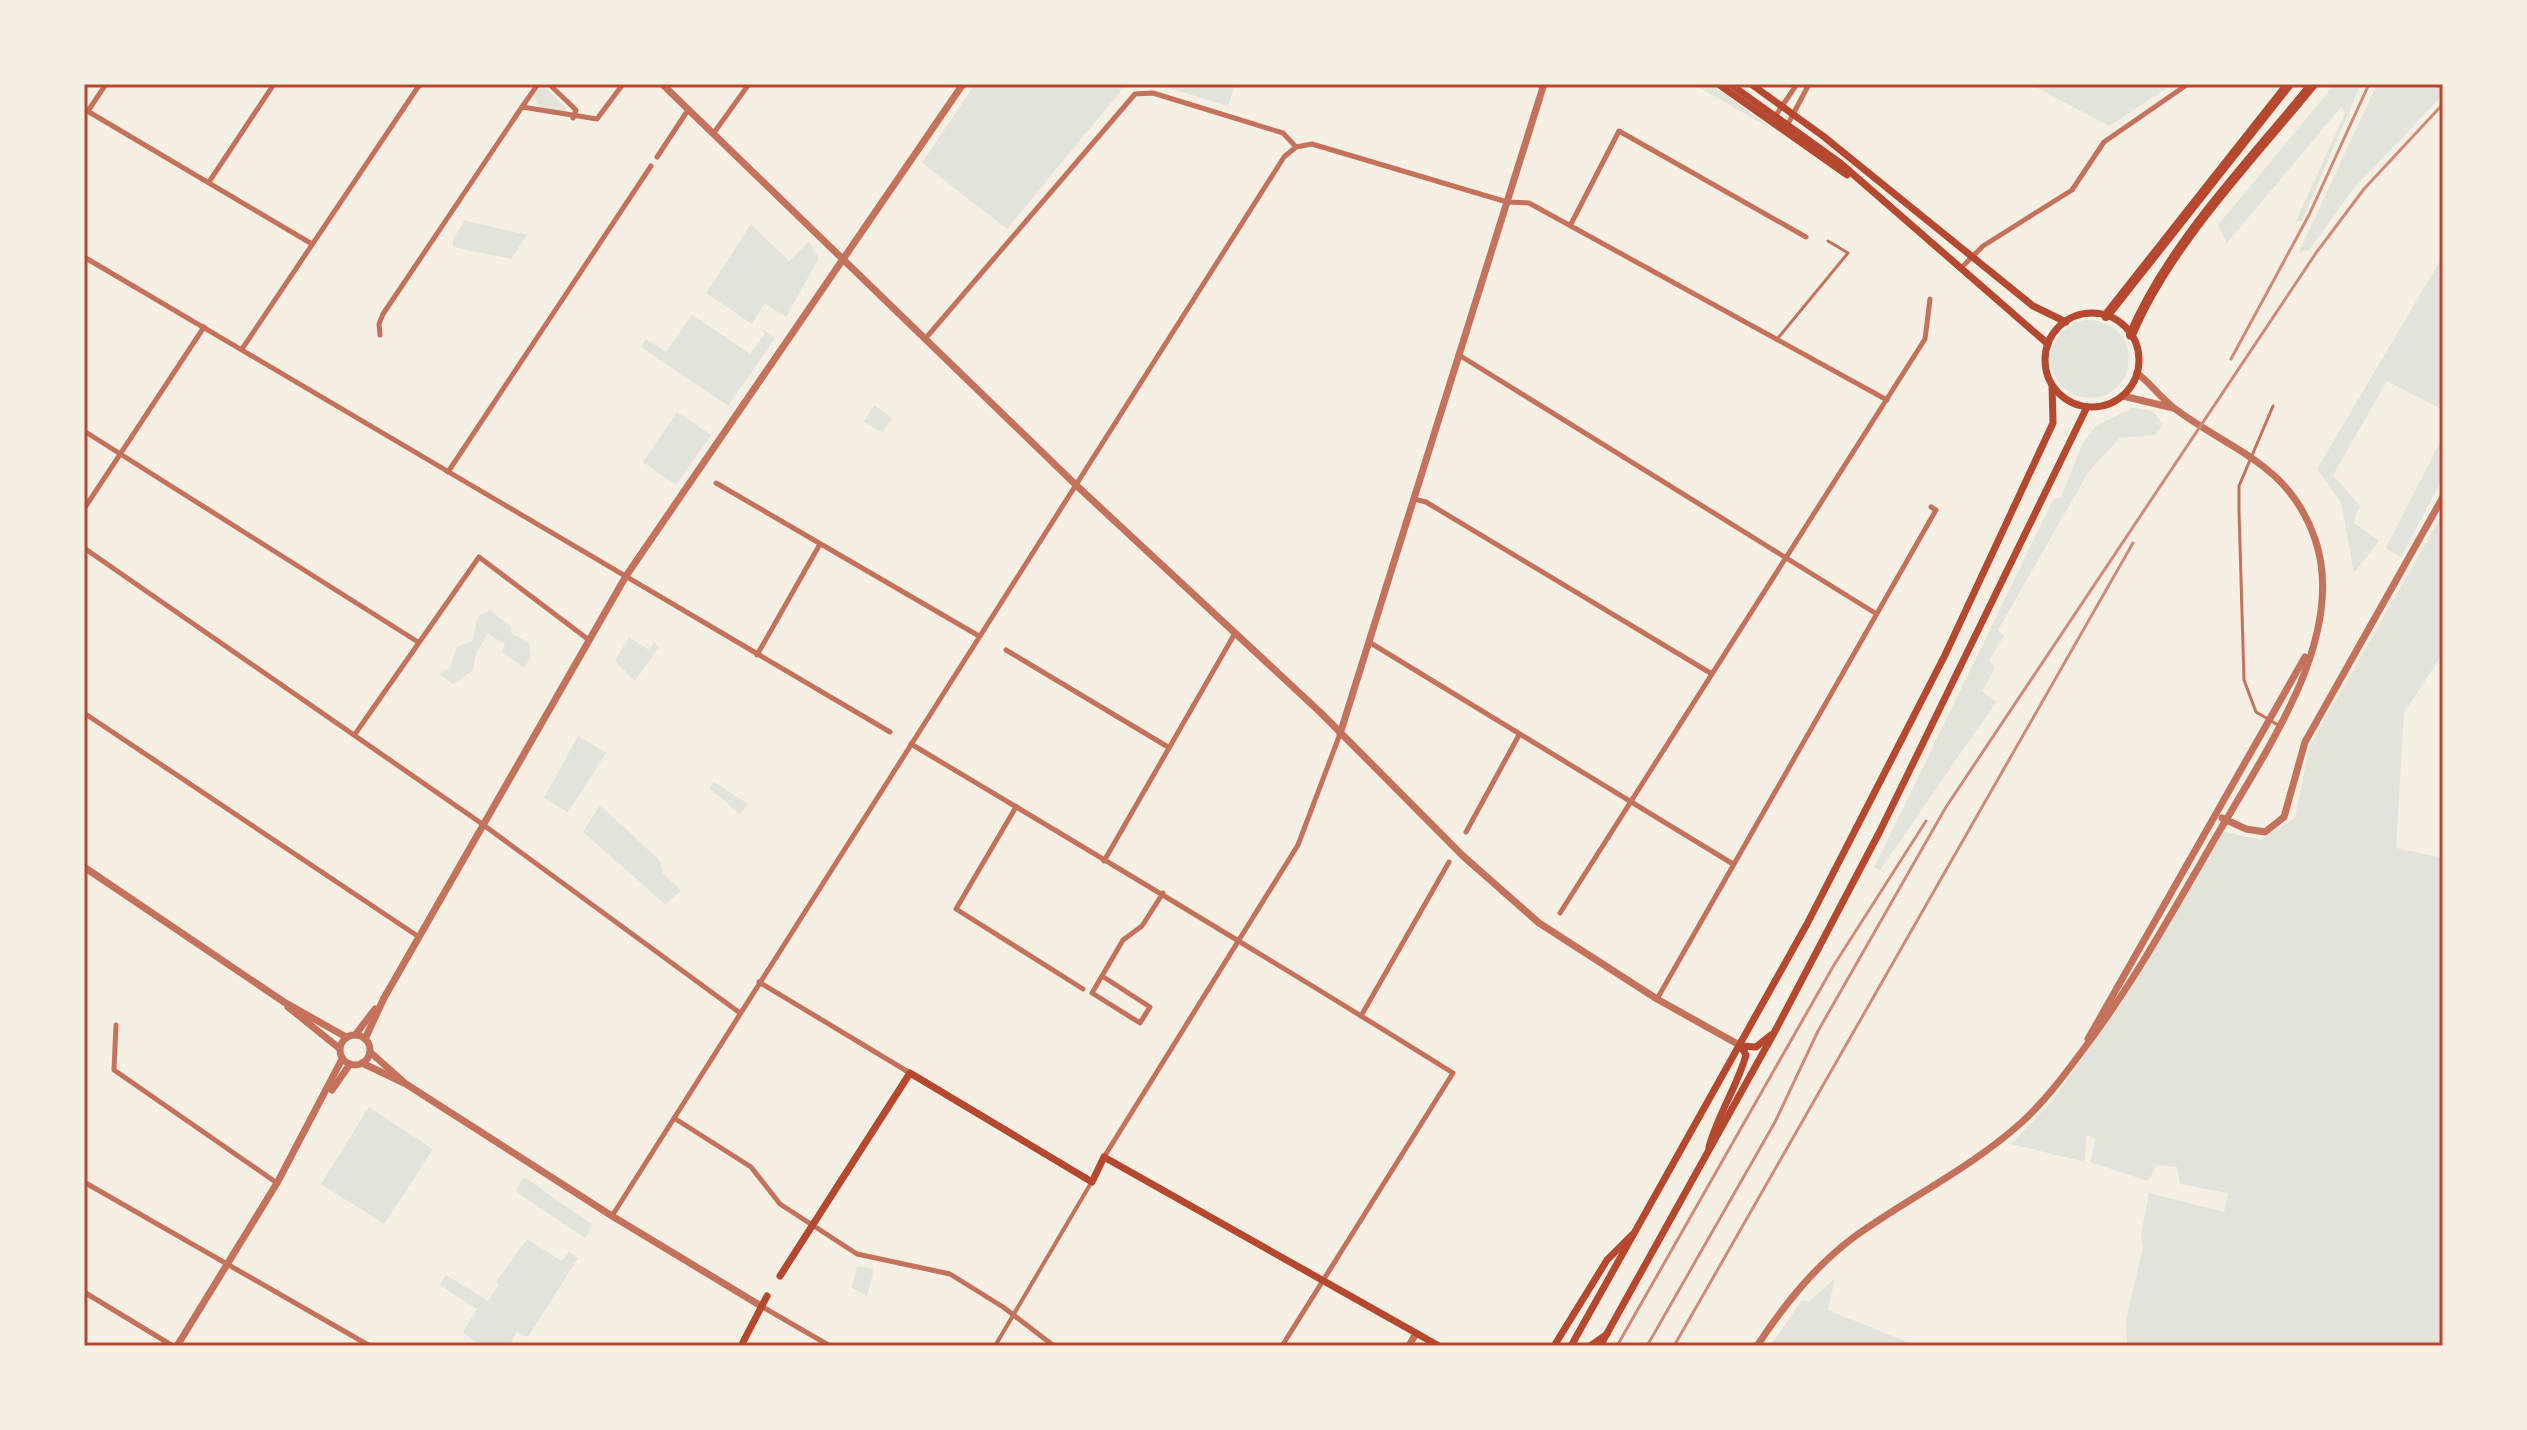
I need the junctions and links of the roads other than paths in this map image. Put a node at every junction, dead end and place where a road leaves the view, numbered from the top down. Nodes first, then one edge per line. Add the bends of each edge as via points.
1 (106, 84) edge
2 (274, 84) edge
3 (420, 84) edge
4 (538, 84) edge
5 (549, 84) edge
6 (623, 84) edge
7 (662, 84) edge
8 (749, 84) edge
9 (963, 84) edge
10 (1544, 84) edge
11 (1718, 84) edge
12 (1730, 84) edge
13 (1751, 84) edge
14 (1797, 84) edge
15 (1809, 84) edge
16 (2188, 84) edge
17 (2289, 84) edge
18 (2313, 84) edge
19 (1782, 106) junction
20 (522, 107) junction
21 (86, 110) edge
22 (688, 110) junction
23 (1776, 115) junction
24 (1794, 115) junction
25 (573, 118) junction
26 (1788, 124) junction
27 (713, 134) junction
28 (1296, 147) junction
29 (657, 157) dead end
30 (651, 166) dead end
31 (209, 182) junction
32 (1861, 183) junction
33 (1507, 202) junction
34 (1571, 224) junction
35 (1806, 237) dead end
36 (1828, 241) dead end
37 (312, 244) junction
38 (1972, 255) junction
39 (84, 257) edge
40 (841, 257) junction
41 (1962, 267) junction
42 (1930, 299) dead end
43 (2106, 316) junction
44 (2066, 322) junction
45 (204, 327) junction
46 (380, 335) dead end
47 (2131, 335) junction
48 (1778, 338) junction
49 (925, 339) junction
50 (2048, 344) junction
51 (242, 349) junction
52 (1459, 355) junction
53 (2137, 373) junction
54 (2052, 385) junction
55 (2123, 396) junction
56 (1887, 400) junction
57 (2273, 406) dead end
58 (2087, 407) junction
59 (2176, 409) junction
60 (84, 431) edge
61 (120, 452) junction
62 (448, 472) junction
63 (716, 483) dead end
64 (1076, 485) junction
65 (2443, 497) edge
66 (1414, 499) junction
67 (1931, 507) dead end
68 (84, 509) edge
69 (820, 544) junction
70 (84, 548) edge
71 (1788, 559) junction
72 (626, 576) junction
73 (1875, 613) junction
74 (1234, 635) junction
75 (979, 636) junction
76 (589, 641) junction
77 (418, 642) junction
78 (1369, 642) junction
79 (2311, 646) junction
80 (1006, 650) dead end
81 (757, 655) junction
82 (1712, 674) junction
83 (84, 713) edge
84 (2268, 720) junction
85 (2278, 725) junction
86 (890, 732) dead end
87 (355, 734) junction
88 (1340, 734) junction
89 (1519, 734) junction
90 (911, 744) junction
91 (1168, 747) junction
92 (1631, 802) junction
93 (1016, 807) junction
94 (2216, 815) junction
95 (2226, 820) junction
96 (484, 826) junction
97 (1466, 832) dead end
98 (1104, 861) junction
99 (1449, 862) dead end
100 (1733, 864) junction
101 (84, 867) edge
102 (1163, 893) junction
103 (1560, 913) dead end
104 (419, 937) junction
105 (1239, 941) junction
106 (1102, 976) junction
107 (759, 982) junction
108 (1083, 989) dead end
109 (384, 998) junction
110 (1657, 999) junction
111 (284, 1002) junction
112 (740, 1013) junction
113 (1361, 1016) junction
114 (116, 1025) dead end
115 (1774, 1033) junction
116 (356, 1034) junction
117 (346, 1037) junction
118 (365, 1039) junction
119 (1741, 1046) junction
120 (339, 1048) junction
121 (370, 1052) junction
122 (2082, 1052) junction
123 (342, 1059) junction
124 (362, 1063) junction
125 (350, 1064) junction
126 (910, 1073) junction
127 (406, 1084) junction
128 (323, 1101) junction
129 (674, 1118) junction
130 (1104, 1157) junction
131 (1706, 1158) junction
132 (84, 1182) edge
133 (1092, 1182) junction
134 (277, 1183) junction
135 (612, 1216) junction
136 (812, 1226) junction
137 (1639, 1228) junction
138 (227, 1264) junction
139 (780, 1276) dead end
140 (1324, 1281) junction
141 (84, 1292) edge
142 (767, 1296) dead end
143 (761, 1306) junction
144 (1012, 1316) junction
145 (1416, 1333) junction
146 (1608, 1333) junction
147 (175, 1346) edge
148 (370, 1346) edge
149 (741, 1346) edge
150 (830, 1346) edge
151 (995, 1346) edge
152 (1054, 1346) edge
153 (1282, 1346) edge
154 (1409, 1346) edge
155 (1439, 1346) edge
156 (1554, 1346) edge
157 (1571, 1346) edge
158 (1590, 1346) edge
159 (1600, 1346) edge
160 (1757, 1346) edge

1 - 21 street
2 - 31 street
3 - 37 street
4 - 20 street
5 - 25 street via 576,110
6 - 25 street via 599,119
7 - 22 street
8 - 27 street
9 - 40 street
10 - 33 street
11 - 32 main road
12 - 23 main road
13 - 19 main road
14 - 19 street
15 - 24 street
16 - 38 street via 2104,142 2072,190
17 - 43 highway
18 - 47 highway via 2179,254 2146,301
19 - 23 street
19 - 24 main road
20 - 25 street
20 - 46 street via 383,314
21 - 31 street
22 - 27 street
22 - 29 street
23 - 26 main road
24 - 26 street
24 - 38 main road
26 - 32 main road
27 - 40 street
28 - 33 street via 1312,144
28 - 49 street via 1283,133 1153,93 1135,94
28 - 64 street via 1284,157
30 - 62 street
31 - 37 street
32 - 41 main road
33 - 34 street via 1529,203
33 - 52 street
34 - 35 street via 1619,131
34 - 48 street
36 - 48 lane via 1848,253
37 - 51 street
38 - 41 street
38 - 44 main road via 2033,306
39 - 45 street
40 - 49 street
40 - 72 street
41 - 50 main road
42 - 56 street via 1925,339
43 - 44 main road via 2089,314
43 - 47 main road
44 - 50 main road
45 - 51 street
45 - 61 street
47 - 53 main road via 2138,353
48 - 56 street
49 - 64 street
50 - 54 main road via 2045,365
51 - 62 street
52 - 66 street
52 - 71 street
53 - 55 main road
53 - 59 street
54 - 58 main road via 2073,404
54 - 119 main road via 2053,423 1945,655
55 - 58 main road
55 - 59 street
56 - 71 street
57 - 84 lane via 2239,486 2244,680 2248,699
58 - 115 main road via 1880,831
59 - 79 street via 2276,475 2305,514 2321,562 2321,603
60 - 61 street
61 - 68 street
61 - 77 street
62 - 72 street
63 - 69 street
64 - 74 street
64 - 75 street
65 - 95 street via 2305,742 2284,817 2265,832
66 - 78 street
66 - 82 street
67 - 73 street via 1936,510
69 - 75 street
69 - 81 street
70 - 87 street
71 - 73 street
71 - 82 street
72 - 76 street
72 - 81 street
73 - 100 street
74 - 88 street
74 - 91 street
75 - 90 street
76 - 77 street via 479,557
76 - 96 street
77 - 87 street
78 - 88 street
78 - 89 street
79 - 84 street
79 - 85 street via 2301,681
80 - 91 street
81 - 86 street
82 - 92 street
83 - 104 street
84 - 85 lane
84 - 94 street
85 - 95 street
87 - 96 street
88 - 105 street via 1301,839
88 - 110 street via 1539,923
89 - 92 street
89 - 97 street
90 - 93 street
90 - 107 street
91 - 98 street
92 - 100 street
92 - 103 street
93 - 98 street
93 - 108 street via 956,909
94 - 95 street
94 - 122 street
95 - 122 street via 2116,1009
96 - 104 street
96 - 112 street
98 - 102 street
99 - 113 street
100 - 110 street
101 - 111 street
102 - 105 street
102 - 106 street via 1142,926 1123,940
104 - 109 street
105 - 113 street
105 - 130 street
106 - 106 street via 1092,993 1140,1023 1150,1007
107 - 112 street
107 - 126 street
109 - 116 street
109 - 118 street
110 - 119 street
111 - 117 street
111 - 120 street
112 - 129 street
113 - 140 street via 1453,1073
114 - 134 street via 114,1070
115 - 119 main road via 1756,1047
115 - 131 main road
116 - 117 street
116 - 118 street
117 - 120 street
118 - 121 street
119 - 131 main road via 1746,1055 1743,1068 1716,1122
119 - 137 main road
120 - 123 street
121 - 124 street
121 - 127 street
122 - 160 street via 2044,1100 1998,1144 1833,1255 1787,1302
123 - 125 street
123 - 128 street
124 - 125 street
124 - 127 street
125 - 128 street
126 - 133 main road
126 - 136 main road
127 - 135 street
128 - 134 street
129 - 135 street
129 - 136 street via 751,1167 780,1204
130 - 133 main road
130 - 140 main road
131 - 146 main road
132 - 138 street
133 - 144 street
134 - 138 street
135 - 143 street
136 - 139 main road
136 - 144 street via 857,1254 950,1274
137 - 156 main road via 1607,1260
137 - 157 main road
138 - 147 street
138 - 148 street
140 - 145 main road
140 - 153 street
141 - 147 street
142 - 143 main road
143 - 149 main road
143 - 150 street
144 - 151 street
144 - 152 street
145 - 154 street
145 - 155 main road
146 - 158 main road
146 - 159 main road

